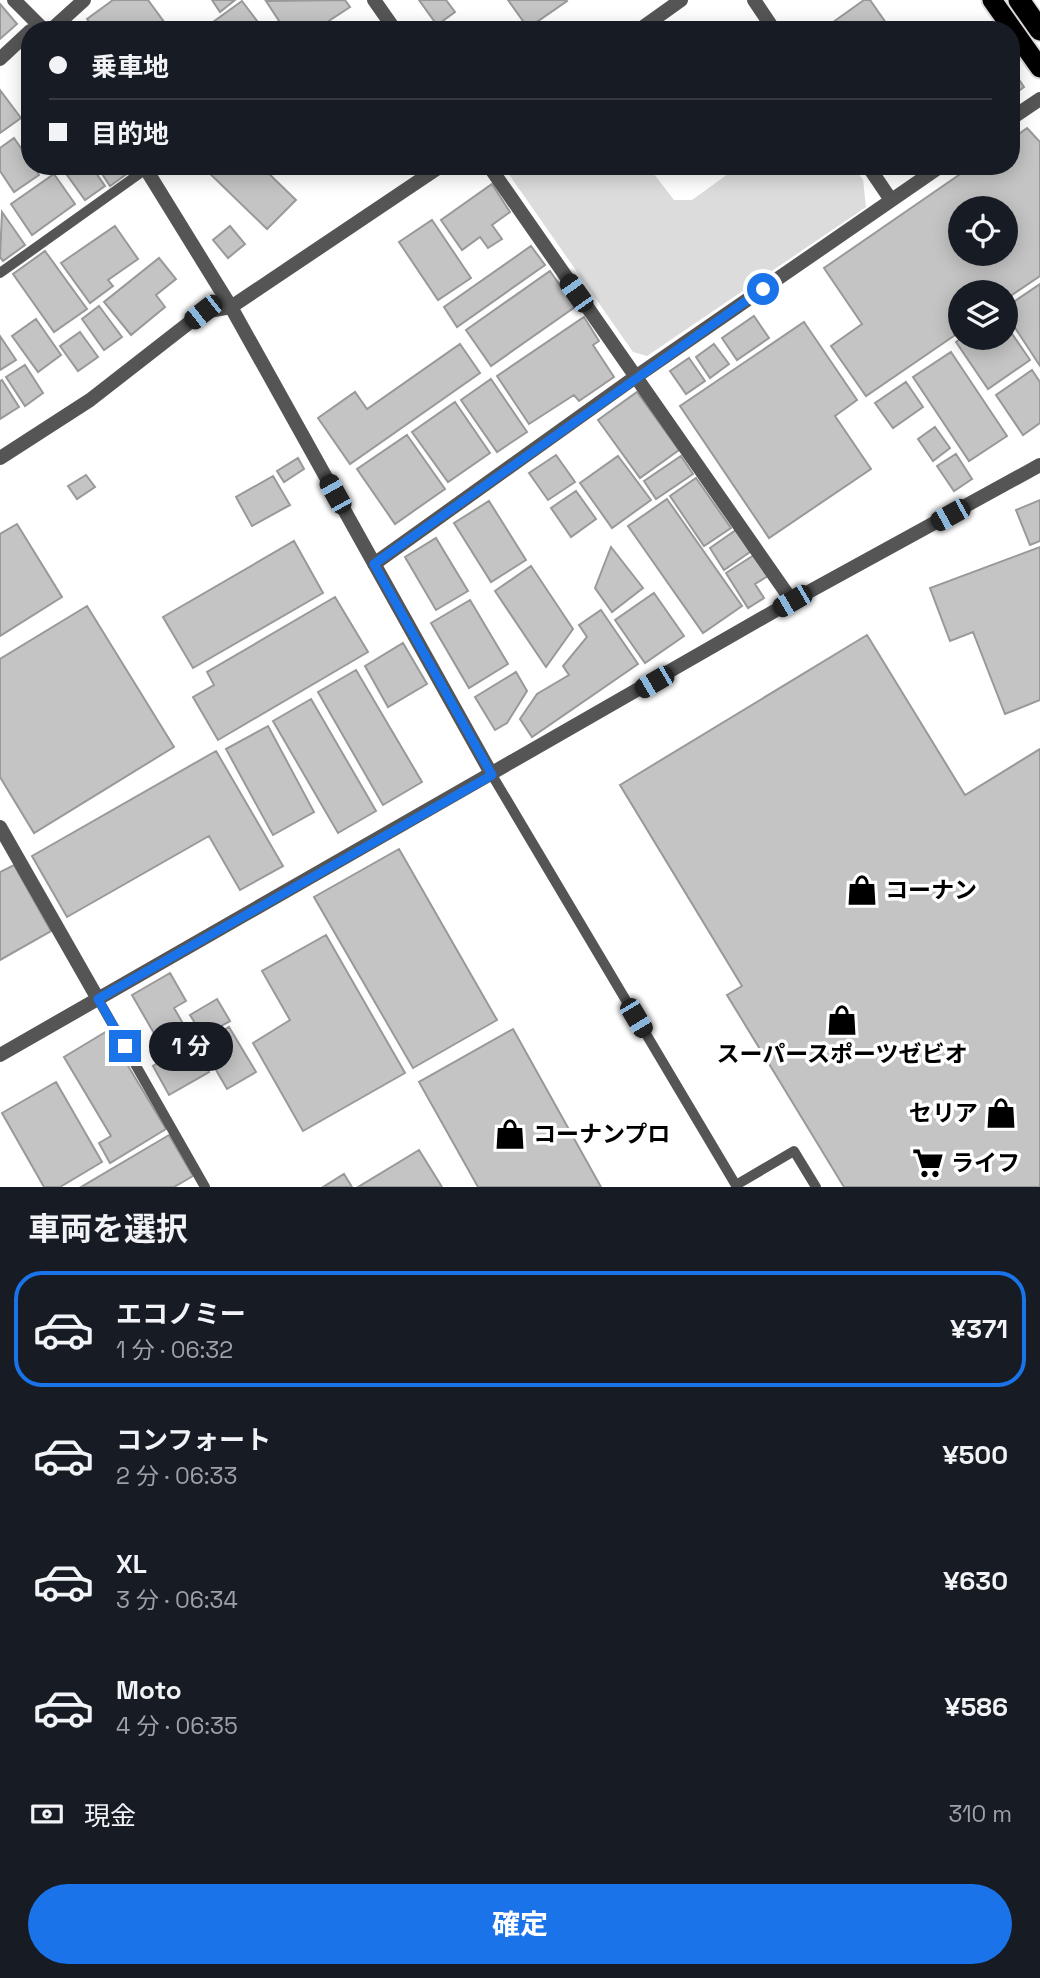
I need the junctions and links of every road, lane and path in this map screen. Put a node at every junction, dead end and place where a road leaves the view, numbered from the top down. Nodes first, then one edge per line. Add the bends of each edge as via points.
1 (14, 0) edge
2 (84, 0) edge
3 (374, 0) edge
4 (681, 0) edge
5 (754, 0) edge
6 (992, 0) edge
7 (1019, 0) edge
8 (32, 21) edge
9 (51, 21) edge
10 (389, 21) edge
11 (652, 21) edge
12 (768, 21) edge
13 (1007, 21) edge
14 (1040, 30) edge
15 (1020, 40) edge
16 (21, 43) edge
17 (0, 59) edge
18 (1040, 68) edge
19 (1040, 99) edge
20 (1020, 113) edge
21 (134, 175) edge
22 (150, 175) edge
23 (428, 175) edge
24 (495, 175) edge
25 (874, 175) edge
26 (928, 175) edge
27 (891, 200) junction
28 (0, 272) edge
29 (231, 307) junction
30 (634, 378) junction
31 (0, 458) edge
32 (1040, 466) edge
33 (374, 564) junction
34 (792, 601) junction
35 (492, 775) junction
36 (0, 827) edge
37 (98, 999) junction
38 (0, 1055) edge
39 (737, 1186) edge
40 (205, 1187) edge
41 (816, 1187) edge

1 - 8 street
2 - 9 street
3 - 10 street
4 - 11 street
5 - 12 street
6 - 13 highway
7 - 14 highway
15 - 18 highway
16 - 17 street
19 - 20 street
21 - 28 lane
22 - 29 street
23 - 29 street
24 - 30 street
25 - 27 street
26 - 27 street
27 - 30 street
29 - 31 street via 203,312 90,400
29 - 33 street
30 - 33 street
30 - 34 street
32 - 34 street
33 - 35 street
34 - 35 street
35 - 37 street
35 - 39 lane
36 - 37 street
37 - 38 street
37 - 40 lane
39 - 41 lane via 794,1151

